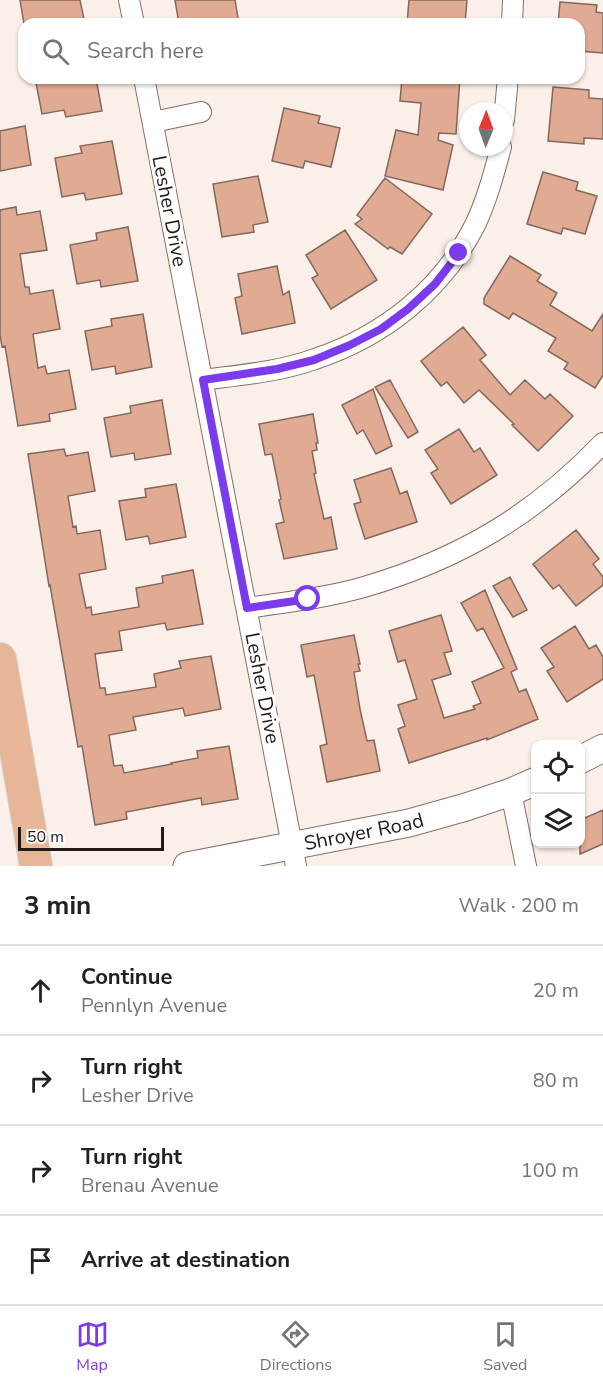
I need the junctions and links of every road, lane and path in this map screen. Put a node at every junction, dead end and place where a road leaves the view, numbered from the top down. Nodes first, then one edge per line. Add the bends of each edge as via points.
1 (129, 0) edge
2 (513, 0) edge
3 (133, 18) edge
4 (512, 18) edge
5 (145, 84) edge
6 (507, 84) edge
7 (506, 102) edge
8 (201, 112) dead end
9 (153, 122) junction
10 (499, 156) edge
11 (203, 380) junction
12 (603, 442) edge
13 (247, 608) junction
14 (0, 659) edge
15 (603, 748) edge
16 (585, 757) edge
17 (531, 783) edge
18 (511, 792) junction
19 (294, 856) edge
20 (36, 866) edge
21 (188, 866) edge
22 (526, 866) edge

1 - 3 street
2 - 4 street
5 - 9 street, Lesher Drive
6 - 7 street
8 - 9 street
9 - 11 street, Lesher Drive
10 - 11 street via 489,192 459,253 435,284 408,309 381,329 314,360
11 - 13 street, Lesher Drive
12 - 13 street via 536,504 452,555 362,587
13 - 19 street, Lesher Drive
14 - 20 main road
15 - 16 street
17 - 18 street, Shroyer Road
18 - 19 street, Shroyer Road
18 - 22 street
19 - 21 street, Shroyer Road

